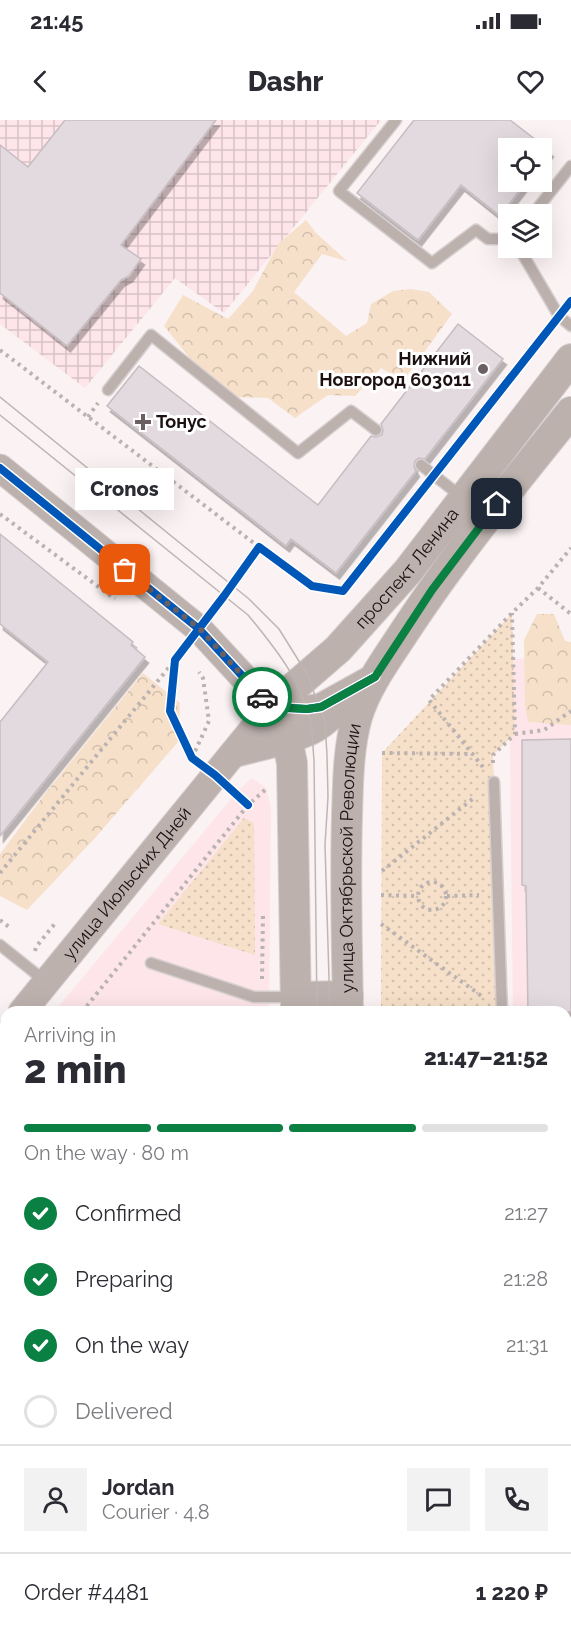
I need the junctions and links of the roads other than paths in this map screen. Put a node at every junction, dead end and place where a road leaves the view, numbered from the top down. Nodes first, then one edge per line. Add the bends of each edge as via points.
1 (396, 120) edge
2 (571, 166) edge
3 (541, 204) edge
4 (498, 239) edge
5 (525, 258) edge
6 (571, 326) edge
7 (571, 359) edge
8 (108, 390) dead end
9 (571, 412) edge
10 (376, 430) dead end
11 (420, 465) dead end
12 (0, 468) edge
13 (463, 498) junction
14 (375, 677) junction
15 (271, 707) junction
16 (287, 739) junction
17 (233, 754) junction
18 (494, 782) road end
19 (0, 945) edge
20 (151, 963) dead end
21 (39, 976) junction
22 (348, 1004) edge
23 (296, 1005) edge
24 (25, 1006) edge
25 (502, 1006) edge

1 - 4 lane via 339,191 432,263 476,230 488,239
2 - 3 lane
5 - 6 lane via 559,316
7 - 13 main road, проспект Ленина
8 - 10 lane via 151,335 298,453 351,411
9 - 14 main road, проспект Ленина via 432,590
11 - 13 lane
12 - 15 street via 200,629
13 - 15 main road, проспект Ленина via 408,571 338,649
14 - 15 street, улица Октябрьской Революции via 321,707
14 - 16 street via 325,722
14 - 22 main road, улица Октябрьской Революции via 358,715 349,763
15 - 16 main road
15 - 17 street, улица Июльских Дней
16 - 17 street
16 - 23 main road via 293,780
17 - 21 street, улица Июльских Дней
18 - 25 lane
19 - 21 lane
20 - 23 lane via 254,997
21 - 24 street, улица Июльских Дней
22 - 23 main road

